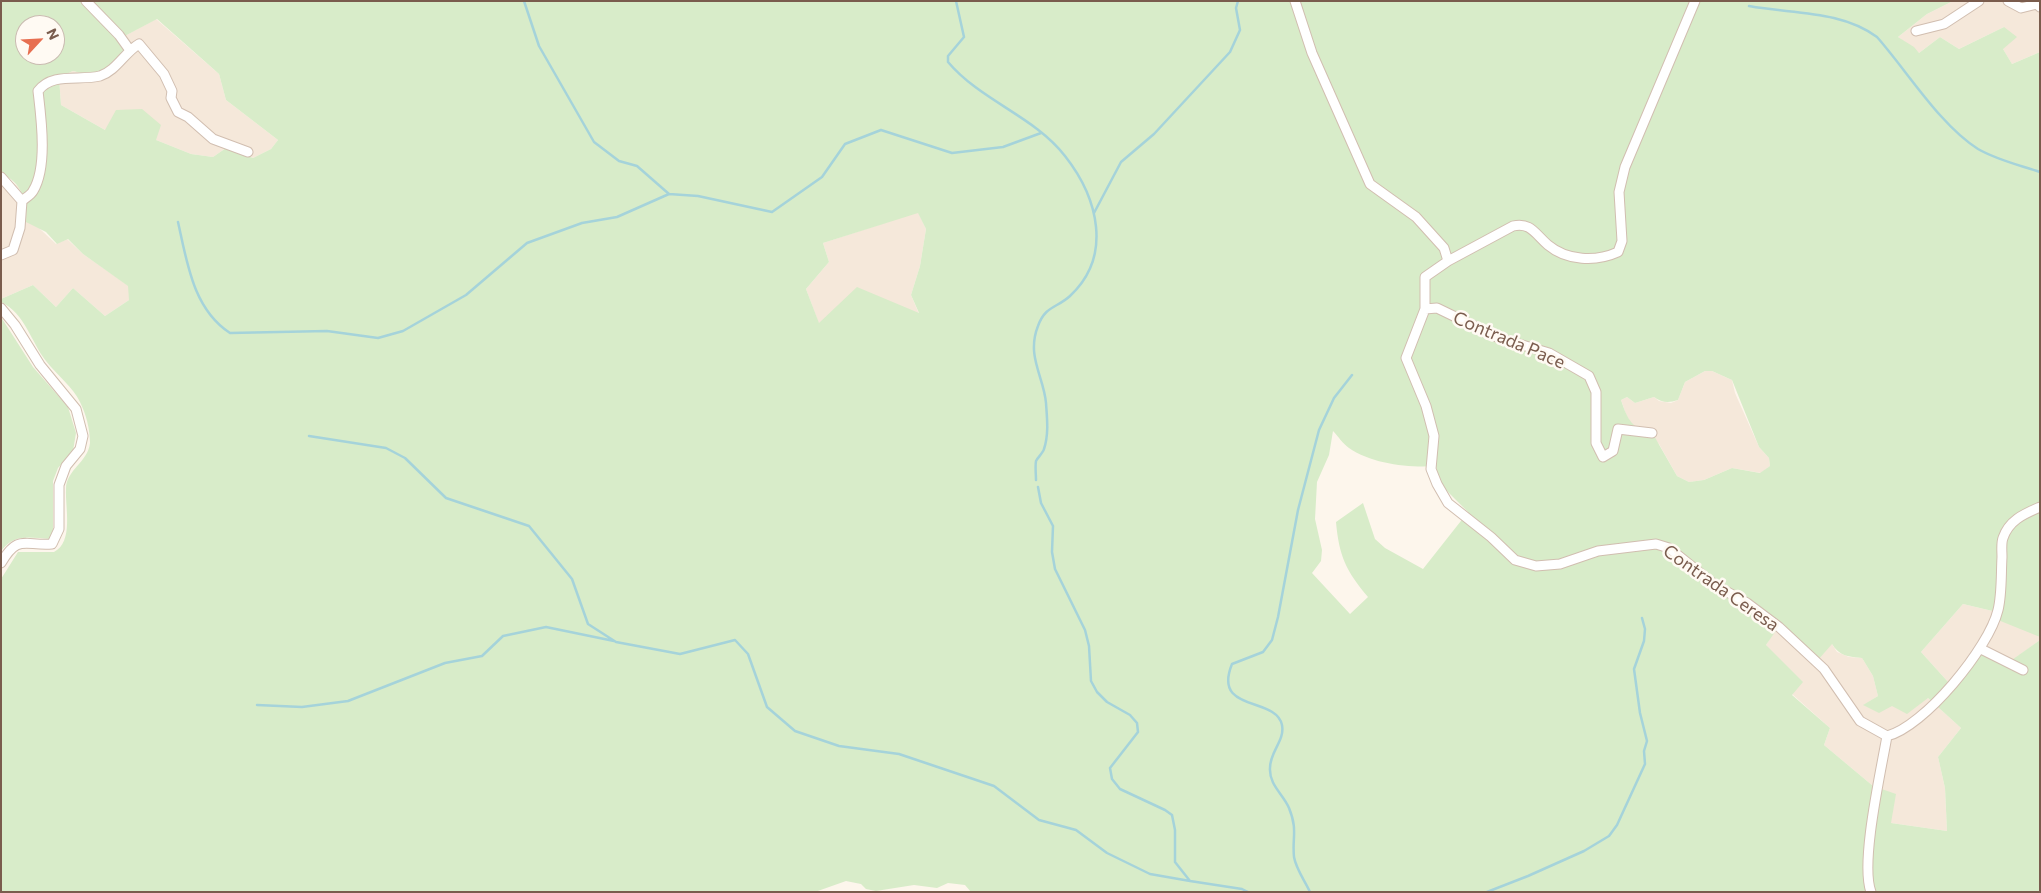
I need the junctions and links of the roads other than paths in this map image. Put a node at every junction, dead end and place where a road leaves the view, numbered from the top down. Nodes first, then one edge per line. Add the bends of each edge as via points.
1 (86, 1) edge
2 (1295, 1) edge
3 (1694, 1) edge
4 (1979, 1) edge
5 (2008, 1) edge
6 (2040, 6) edge
7 (1916, 31) dead end
8 (129, 50) junction
9 (248, 152) dead end
10 (1, 177) edge
11 (22, 202) junction
12 (1, 255) edge
13 (1448, 262) junction
14 (1, 308) edge
15 (1425, 309) junction
16 (1652, 433) dead end
17 (2040, 507) edge
18 (1, 563) edge
19 (1980, 649) junction
20 (2023, 670) dead end
21 (1887, 736) junction
22 (1871, 892) edge

1 - 8 street
2 - 13 street via 1312,53 1370,184 1416,217 1444,248
3 - 13 street via 1625,167 1619,192 1622,241 1618,252 1602,259 1560,253 1530,226 1522,224
4 - 7 street via 1944,24
5 - 6 street via 2021,8
8 - 9 street via 139,44 146,50 164,74 178,112 188,116 213,139
8 - 11 street via 120,62 101,76 43,83 38,91 43,129 40,167 33,191
10 - 11 street
11 - 12 street via 17,241 13,250
13 - 15 street via 1425,277
14 - 18 street via 40,365 76,409 83,436 80,449 66,466 59,485 59,529 52,544 18,543 10,547
15 - 16 street, Contrada Pace via 1436,308 1499,338 1549,352 1589,376 1596,392 1596,443 1603,457 1613,451 1618,429
15 - 21 street, Contrada Ceresa via 1406,358 1434,436 1431,469 1448,503 1515,560 1536,566 1560,564 1598,551 1656,544 1669,548 1715,585 1747,602 1780,627 1824,670 1860,721
17 - 19 street via 2014,519 2002,538 1998,610
19 - 20 street
19 - 21 street via 1950,687 1908,727
21 - 22 street via 1868,853 1867,882

